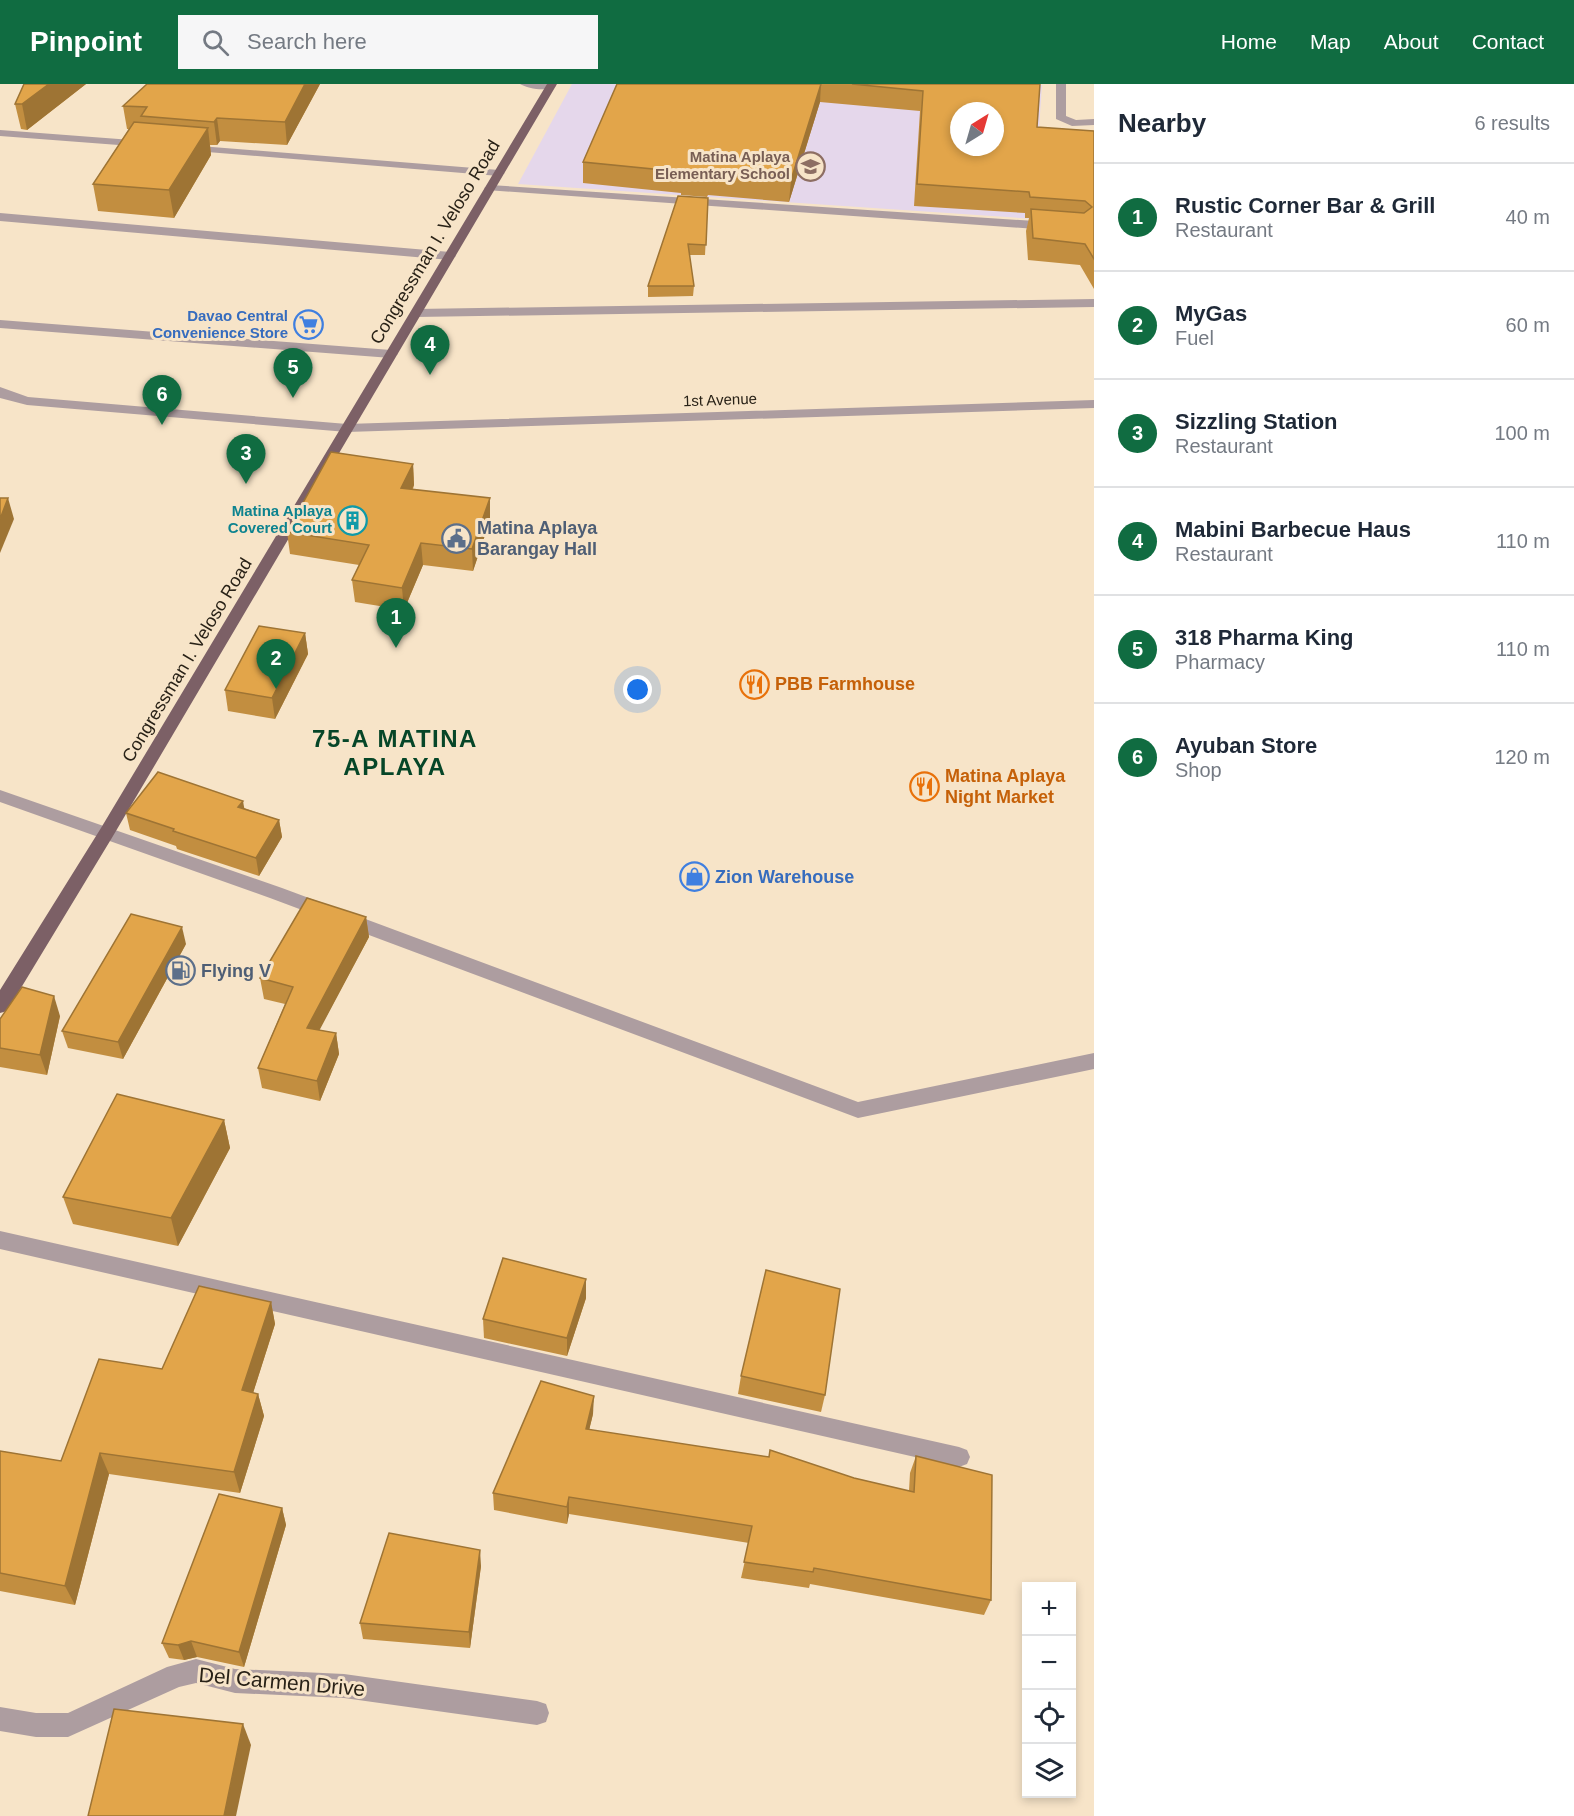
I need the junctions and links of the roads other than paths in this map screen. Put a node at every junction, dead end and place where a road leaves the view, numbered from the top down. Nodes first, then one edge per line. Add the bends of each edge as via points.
1 (525, 84) edge
2 (1061, 84) edge
3 (551, 85) edge
4 (1094, 122) edge
5 (0, 133) edge
6 (154, 145) edge
7 (178, 147) edge
8 (499, 173) junction
9 (490, 188) junction
10 (0, 217) edge
11 (1067, 227) edge
12 (450, 256) junction
13 (1094, 303) edge
14 (416, 313) junction
15 (0, 324) edge
16 (391, 354) junction
17 (0, 391) edge
18 (1094, 404) edge
19 (347, 428) junction
20 (0, 796) edge
21 (107, 832) junction
22 (0, 1006) edge
23 (1094, 1060) edge
24 (0, 1240) edge
25 (959, 1457) dead end
26 (537, 1713) dead end
27 (0, 1719) edge

1 - 3 street
2 - 4 street via 1060,117 1068,123
3 - 8 main road, Congressman I. Veloso Road
5 - 6 street
7 - 8 street
8 - 9 main road, Congressman I. Veloso Road
9 - 11 street
9 - 12 main road, Congressman I. Veloso Road
10 - 12 street
12 - 14 main road, Congressman I. Veloso Road
13 - 14 street
14 - 16 main road, Congressman I. Veloso Road
15 - 16 street
16 - 19 main road, Congressman I. Veloso Road
17 - 19 street, 1st Avenue via 27,400
18 - 19 street, 1st Avenue
19 - 21 main road, Congressman I. Veloso Road
20 - 21 street
21 - 22 main road, Congressman I. Veloso Road
21 - 23 street via 858,1110
24 - 25 street
26 - 27 street, Del Carmen Drive via 344,1686 235,1681 196,1671 176,1676 68,1725

